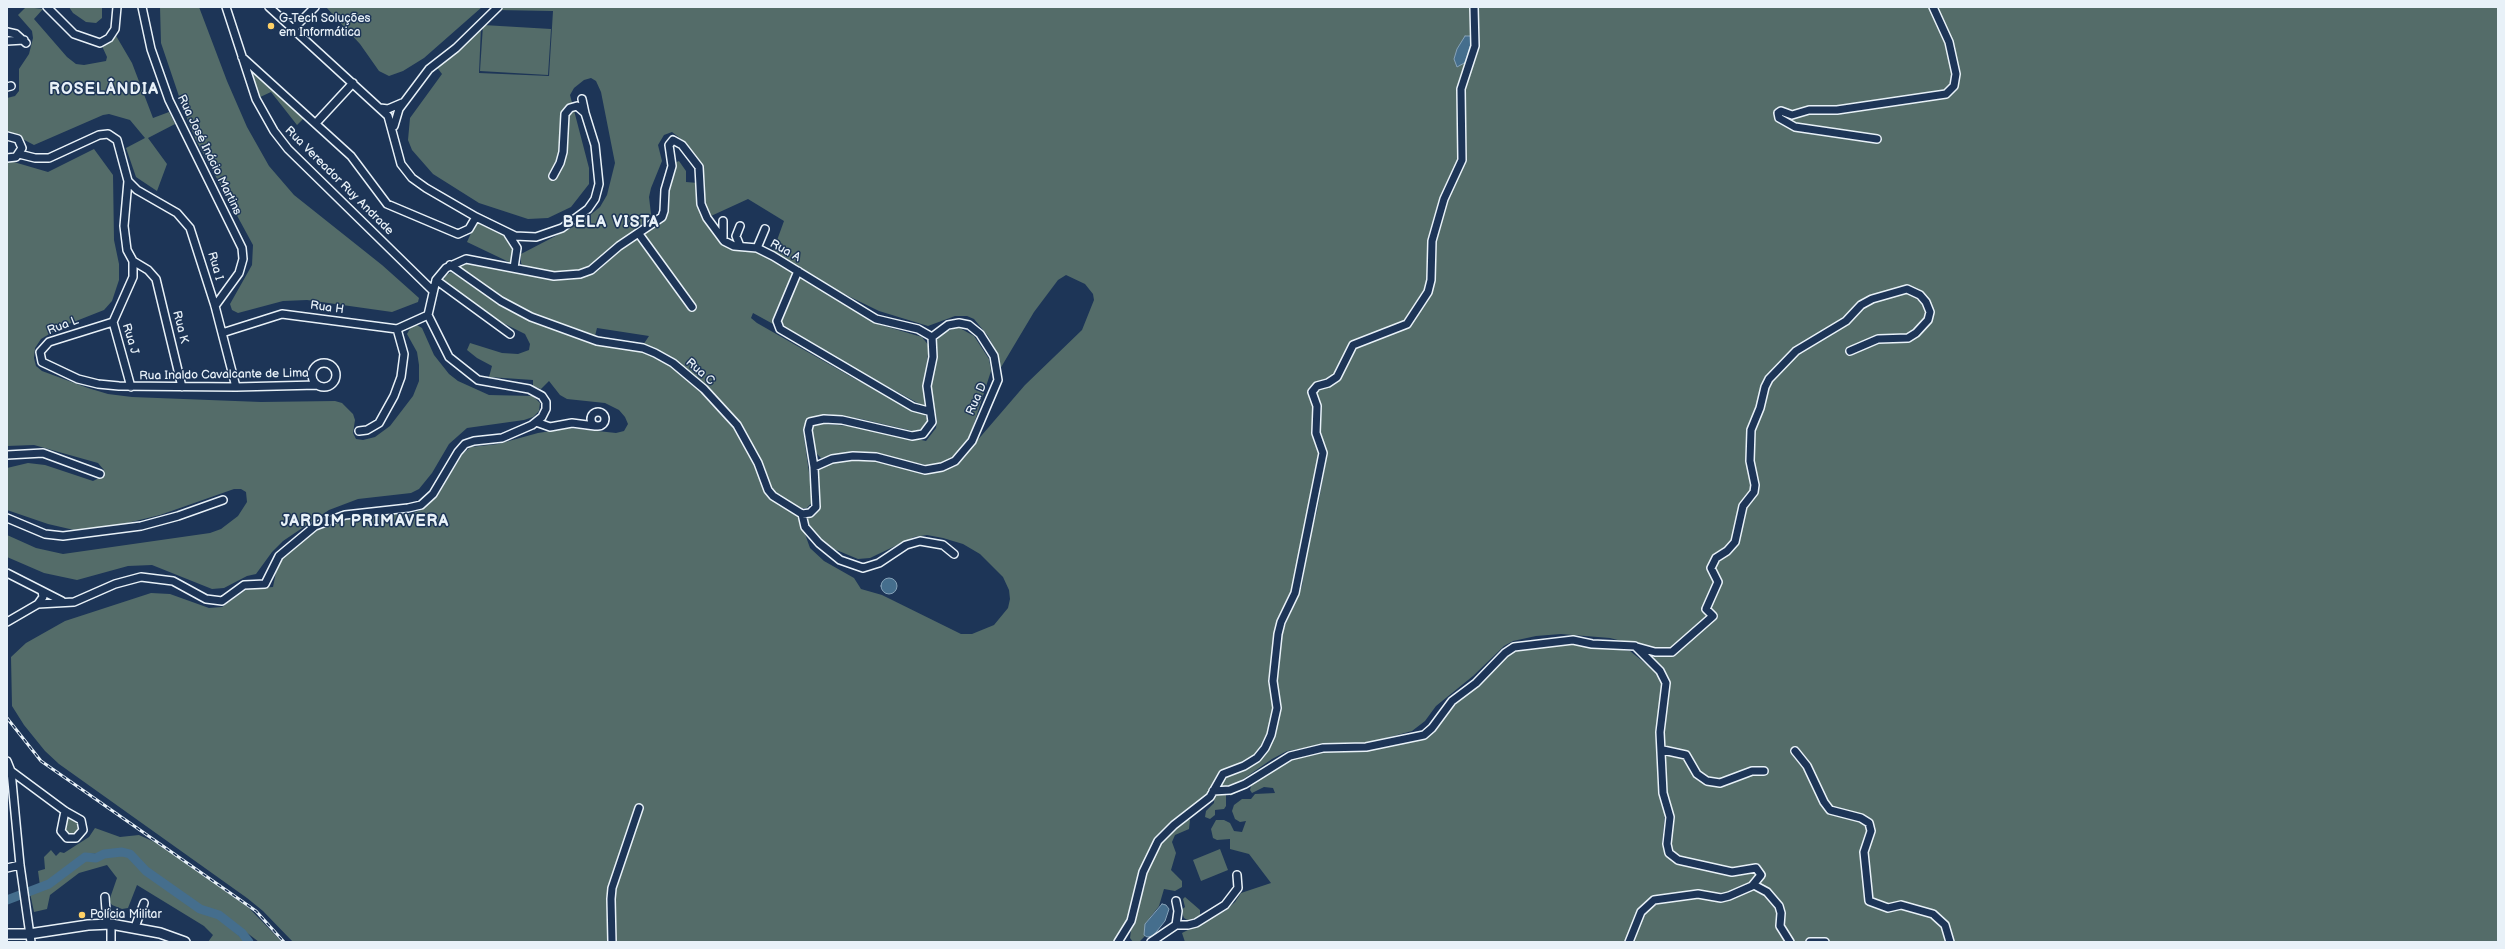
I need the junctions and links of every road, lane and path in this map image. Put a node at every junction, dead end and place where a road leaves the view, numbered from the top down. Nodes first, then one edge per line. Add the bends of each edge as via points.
1 (47, 7) edge
2 (117, 7) edge
3 (142, 7) edge
4 (226, 7) edge
5 (269, 7) edge
6 (315, 7) edge
7 (498, 7) edge
8 (1474, 7) edge
9 (1933, 7) edge
10 (293, 29) junction
11 (7, 32) edge
12 (7, 41) edge
13 (242, 57) junction
14 (353, 83) junction
15 (582, 99) dead end
16 (405, 101) junction
17 (380, 108) junction
18 (585, 113) junction
19 (316, 123) junction
20 (394, 132) junction
21 (7, 136) edge
22 (1877, 139) dead end
23 (19, 154) junction
24 (7, 158) edge
25 (553, 176) dead end
26 (128, 181) junction
27 (137, 190) junction
28 (126, 192) junction
29 (476, 217) junction
30 (723, 221) dead end
31 (740, 226) dead end
32 (500, 229) junction
33 (765, 229) dead end
34 (640, 234) junction
35 (724, 241) junction
36 (740, 246) junction
37 (757, 248) junction
38 (132, 261) junction
39 (450, 265) junction
40 (145, 268) junction
41 (514, 268) junction
42 (798, 271) junction
43 (133, 277) junction
44 (436, 280) junction
45 (432, 290) junction
46 (215, 306) junction
47 (692, 307) dead end
48 (428, 315) junction
49 (113, 322) junction
50 (397, 329) junction
51 (222, 332) junction
52 (510, 334) dead end
53 (932, 337) junction
54 (1850, 351) dead end
55 (317, 384) dead end
56 (132, 387) junction
57 (182, 387) junction
58 (236, 387) junction
59 (928, 411) junction
60 (536, 422) junction
61 (595, 426) dead end
62 (359, 431) dead end
63 (7, 455) edge
64 (814, 467) junction
65 (100, 474) dead end
66 (223, 500) dead end
67 (802, 514) junction
68 (7, 518) edge
69 (954, 554) dead end
70 (7, 574) edge
71 (42, 591) junction
72 (62, 601) junction
73 (38, 604) junction
74 (7, 622) edge
75 (1635, 646) junction
76 (1663, 750) junction
77 (1795, 751) dead end
78 (7, 761) edge
79 (11, 770) junction
80 (1764, 771) dead end
81 (1213, 791) junction
82 (639, 808) dead end
83 (65, 811) dead end
84 (20, 866) junction
85 (7, 868) edge
86 (1237, 875) dead end
87 (1754, 885) junction
88 (105, 896) dead end
89 (1176, 901) dead end
90 (144, 903) dead end
91 (109, 924) junction
92 (1176, 925) junction
93 (135, 928) junction
94 (7, 934) edge
95 (30, 938) edge
96 (111, 942) edge
97 (185, 942) edge
98 (612, 942) edge
99 (1118, 942) edge
100 (1151, 942) edge
101 (1629, 942) edge
102 (1790, 942) edge
103 (1810, 942) edge
104 (1825, 942) edge
105 (1950, 942) edge

1 - 2 street via 74,34 100,43 108,40 115,29
3 - 46 street, Rua José Inácio Martins via 151,49 169,100 242,248 243,259 239,273
4 - 13 street, Rua Vereador Ruy Andrade
5 - 10 street
6 - 10 street
7 - 16 street via 429,69
8 - 81 street via 1475,46 1461,89 1462,160 1444,199 1432,241 1431,280 1428,292 1407,324 1353,345 1336,377 1317,386 1312,392 1317,406 1316,433 1323,453 1295,593 1278,634 1273,681 1277,703 1274,723 1261,754 1244,766 1223,774
9 - 22 street via 1949,42 1956,74 1954,86 1946,94 1837,110 1814,110 1792,115 1781,110 1778,113 1779,118 1795,127
10 - 14 street
11 - 12 street via 15,33 25,42
13 - 19 street
13 - 45 street, Rua Vereador Ruy Andrade via 258,104 288,149
14 - 17 street
14 - 19 street
15 - 18 street
16 - 17 street via 392,108
16 - 20 street via 395,118
17 - 20 street via 390,119
18 - 25 street via 577,106 570,108 565,114 563,152
18 - 32 street via 595,145 598,170 597,192 591,206 570,224 547,234 523,237
19 - 29 street via 351,156 383,199 392,206 458,234 468,229
20 - 29 street via 398,156 409,174 426,188
21 - 23 street via 14,136 19,140 22,148
23 - 24 street via 14,158
23 - 26 street via 35,158 53,157 95,136 108,134 119,144
26 - 27 street, Rua I
26 - 28 street
27 - 28 street via 131,189
27 - 46 street, Rua I via 177,214 190,228
28 - 38 street via 124,236
29 - 32 street
30 - 35 street
31 - 36 street via 736,236
32 - 41 street via 517,245 518,256
33 - 37 street
34 - 35 street via 664,214 665,190 672,166 669,145 673,140 679,143 699,168 701,204 707,218
34 - 41 street via 624,242 591,270 580,274 554,276
34 - 47 street
35 - 36 street, Rua A via 730,245
36 - 37 street, Rua A
37 - 42 street, Rua A
38 - 40 street
38 - 43 street
39 - 41 street via 473,259
39 - 44 street
39 - 67 street, Rua C via 501,301 531,317 598,341 643,348 673,363 704,389 737,425 773,496
40 - 43 street via 138,270
40 - 57 street, Rua K via 152,273 166,316
42 - 53 street, Rua A via 876,320 918,329
42 - 59 street via 777,320 780,329 913,407
43 - 49 street
44 - 45 street
44 - 52 street
45 - 48 street
46 - 51 street, Rua I
48 - 50 street
48 - 60 street via 444,349 461,368 485,382 529,389 542,396 546,406
49 - 56 street, Rua J
49 - 56 street, Rua L via 53,340 41,349 40,358 46,365 78,379 98,384
50 - 51 street, Rua H via 282,314
50 - 62 street via 404,354 394,396 379,423 367,430
51 - 58 street, Rua I
53 - 59 street via 933,357 927,386
53 - 64 street, Rua D via 953,323 969,326 980,334 992,352 998,370 998,380 972,441 962,456 933,469 915,468 876,457 853,456 832,459
54 - 75 street via 1878,339 1908,338 1916,333 1928,320 1930,312 1926,302 1907,289 1872,299 1861,305 1846,321 1796,351 1769,380 1751,430 1750,457 1754,492 1743,506 1735,542 1716,558 1711,568 1718,582 1706,609 1713,616 1672,652 1655,652
55 - 58 street, Rua Inaldo Cavalcante de Lima
56 - 57 street, Rua Inaldo Cavalcante de Lima
57 - 58 street, Rua Inaldo Cavalcante de Lima
59 - 64 street via 931,417 930,427 918,436 836,420 814,420 810,422 808,430
60 - 61 street via 550,427 572,423
60 - 72 street via 516,434 465,444 433,494 421,504 408,508 345,515 315,526 279,556 266,584 244,586 222,601 206,600 173,581 141,577 115,584 74,602
63 - 65 street via 43,453
64 - 67 street via 816,508 810,513
66 - 68 street via 151,524 63,536 44,534
67 - 69 street via 808,531 819,543 840,560 863,568 879,563 906,545 920,541 943,545
70 - 71 street
71 - 72 street
71 - 73 street via 43,597
72 - 73 street
73 - 74 street
75 - 76 street via 1660,671 1665,680 1666,694 1660,724
75 - 81 street via 1602,645 1573,640 1514,647 1476,683 1452,701 1424,735 1366,747 1323,748 1290,756 1245,784 1230,790
76 - 80 street via 1686,755 1697,774 1707,781 1720,783 1752,771
76 - 87 street via 1663,793 1670,817 1666,844 1669,853 1678,860 1732,872 1756,868 1761,875
77 - 105 street via 1807,766 1830,810 1861,818 1869,823 1871,831 1864,852 1869,901 1888,908 1901,905 1933,914 1945,925
78 - 79 street
79 - 83 street
79 - 84 street
81 - 99 street via 1205,801 1158,841 1143,872 1131,921
82 - 98 street via 612,888
84 - 85 street
84 - 95 street
86 - 92 street via 1238,888 1225,906 1190,925
87 - 101 street via 1724,897 1694,894 1654,900 1641,912
87 - 102 street via 1767,892 1779,906 1782,913 1780,926
88 - 91 street
89 - 92 street
90 - 93 street
91 - 93 main road
91 - 95 main road via 75,926
91 - 96 street
92 - 100 street
93 - 97 main road
94 - 95 main road
103 - 104 street

